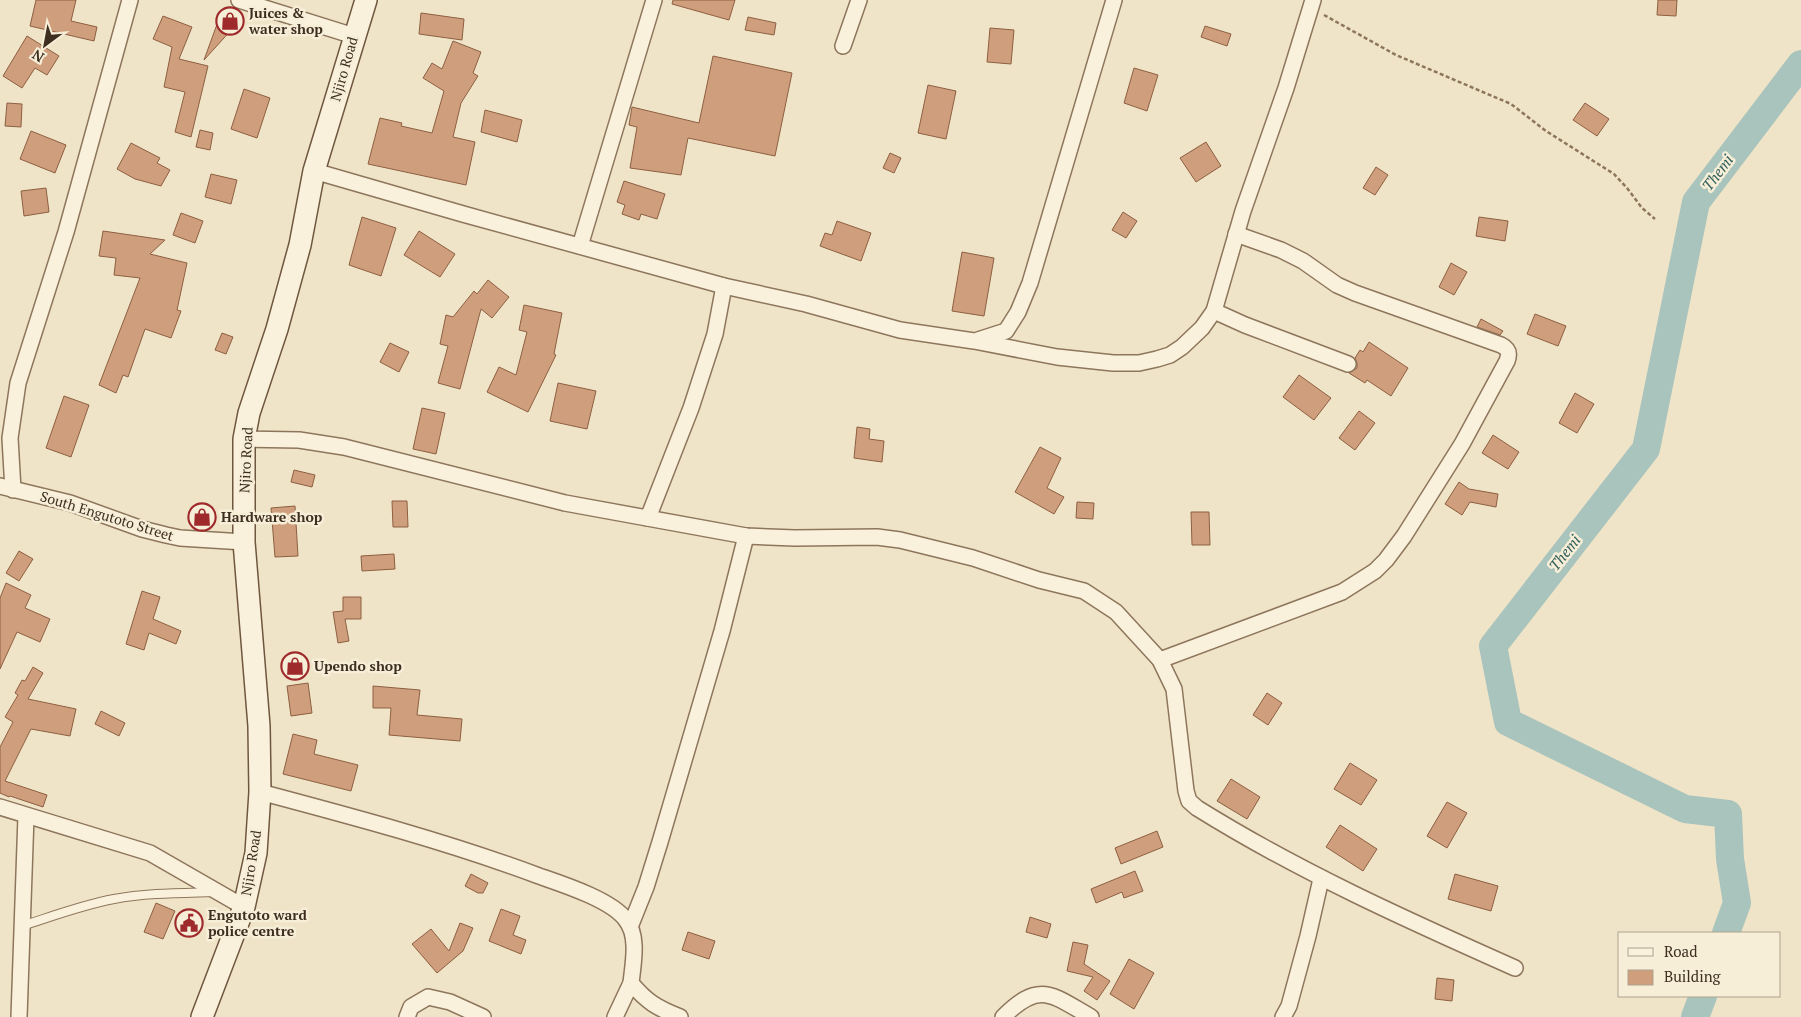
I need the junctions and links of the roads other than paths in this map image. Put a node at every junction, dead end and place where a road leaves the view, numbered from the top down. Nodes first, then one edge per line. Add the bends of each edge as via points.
1 (130, 0) edge
2 (239, 0) edge
3 (366, 0) edge
4 (654, 0) edge
5 (859, 0) edge
6 (1114, 0) edge
7 (1312, 4) edge
8 (354, 36) junction
9 (844, 46) dead end
10 (314, 171) junction
11 (1236, 234) junction
12 (580, 246) junction
13 (724, 286) junction
14 (1214, 311) junction
15 (974, 341) junction
16 (1348, 364) dead end
17 (244, 439) junction
18 (6, 488) edge
19 (648, 518) junction
20 (746, 536) junction
21 (244, 542) junction
22 (1160, 660) junction
23 (260, 792) junction
24 (0, 807) edge
25 (26, 816) junction
26 (1321, 878) junction
27 (216, 892) junction
28 (244, 907) junction
29 (22, 926) junction
30 (630, 927) junction
31 (1515, 968) dead end
32 (631, 983) junction
33 (19, 1017) edge
34 (202, 1017) edge
35 (407, 1017) edge
36 (483, 1017) edge
37 (615, 1017) edge
38 (680, 1017) edge
39 (1003, 1017) edge
40 (1091, 1017) edge
41 (1283, 1017) edge

1 - 18 street via 66,232 18,382
2 - 8 street
3 - 8 street, Njiro Road
4 - 12 street
5 - 9 street
6 - 15 street via 1030,283 1006,331
7 - 11 street
8 - 10 street, Njiro Road
10 - 12 street
10 - 17 street, Njiro Road via 300,245
11 - 14 street
11 - 22 street via 1303,261 1337,285 1501,345 1509,354 1462,444 1404,536 1375,571 1342,592
12 - 13 street
13 - 15 street via 900,330
13 - 19 street via 715,334 691,408
14 - 15 street via 1182,347 1157,360 1139,363 1057,357
14 - 16 street
17 - 19 street via 298,440 344,447 566,503
17 - 21 street, Njiro Road
18 - 21 street, South Engutoto Street via 70,503 166,536
19 - 20 street
20 - 22 street via 877,537 973,558 1084,592 1116,612
20 - 30 street via 722,631 660,842
21 - 23 street, Njiro Road via 259,726
22 - 26 street via 1174,689 1186,791 1190,800 1205,813
23 - 28 street, Njiro Road via 256,853
23 - 30 street via 477,853 566,885 615,910
24 - 25 street
25 - 27 street via 150,853
25 - 29 street
26 - 31 street
26 - 41 street via 1289,1006
27 - 28 street
27 - 29 lane via 116,898
28 - 34 street, Njiro Road
29 - 33 street
30 - 32 street via 633,936
32 - 37 street
32 - 38 street via 645,999
35 - 36 street via 411,1007 428,997 450,1002
39 - 40 street via 1017,1003 1030,996 1045,994

